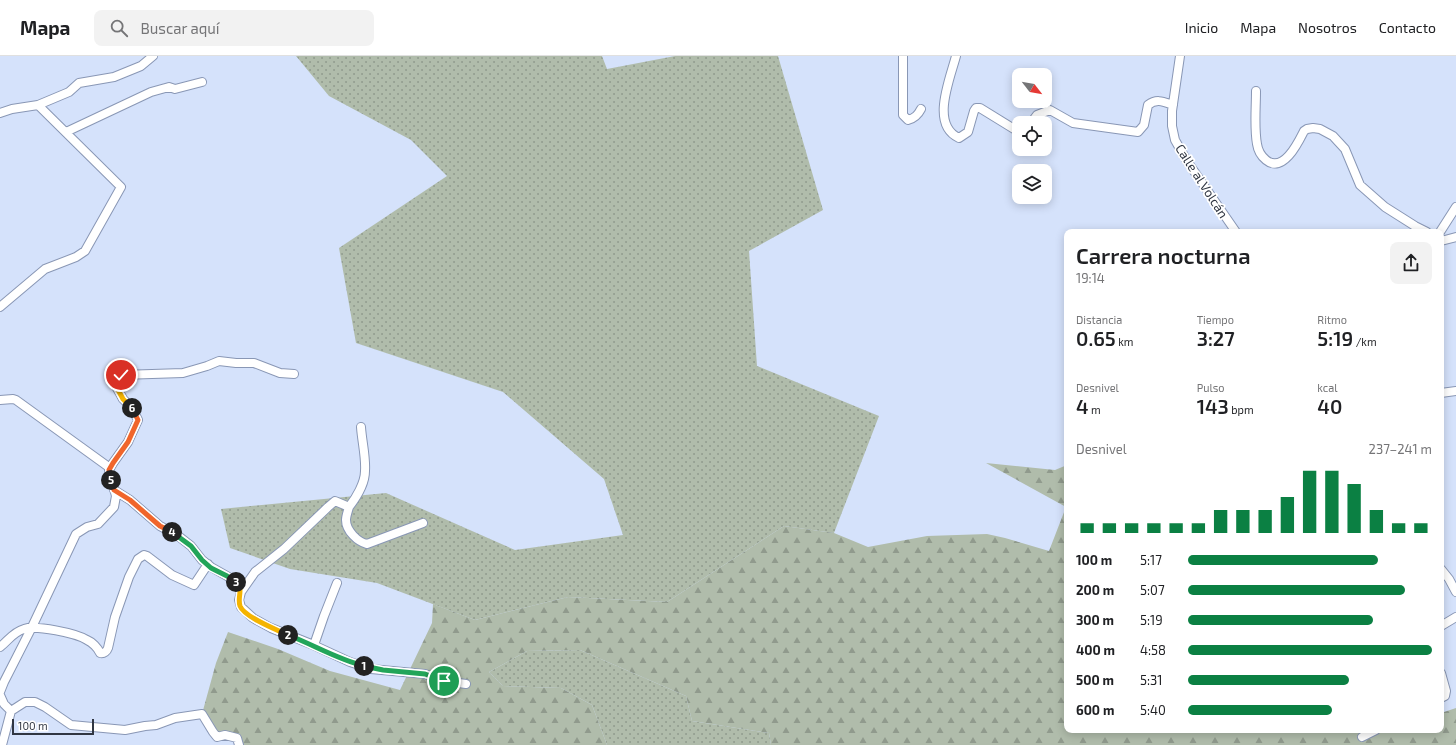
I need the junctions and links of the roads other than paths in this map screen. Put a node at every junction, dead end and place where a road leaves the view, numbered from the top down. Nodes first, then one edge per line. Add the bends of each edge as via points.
1 (152, 56) edge
2 (903, 56) edge
3 (956, 56) edge
4 (1180, 56) edge
5 (202, 82) dead end
6 (1256, 91) dead end
7 (38, 105) junction
8 (1173, 105) junction
9 (921, 109) dead end
10 (0, 113) edge
11 (1036, 116) edge
12 (1012, 128) edge
13 (66, 132) junction
14 (1456, 207) edge
15 (1234, 229) edge
16 (1422, 229) edge
17 (1442, 229) edge
18 (1456, 237) edge
19 (1444, 240) edge
20 (0, 307) edge
21 (294, 374) dead end
22 (1456, 391) edge
23 (1444, 393) edge
24 (0, 400) edge
25 (361, 428) dead end
26 (110, 468) junction
27 (114, 490) junction
28 (349, 507) junction
29 (423, 523) dead end
30 (208, 564) junction
31 (1444, 573) edge
32 (337, 583) dead end
33 (241, 592) junction
34 (1456, 592) edge
35 (1456, 617) edge
36 (1444, 624) edge
37 (32, 627) junction
38 (314, 645) junction
39 (0, 647) edge
40 (466, 684) dead end
41 (1444, 686) edge
42 (0, 692) edge
43 (0, 695) edge
44 (1444, 696) edge
45 (11, 711) junction
46 (1370, 733) edge
47 (1362, 737) dead end
48 (2, 745) edge
49 (239, 745) edge

1 - 7 street via 141,66 114,77 79,83 69,92
2 - 9 street via 903,115 908,120 912,119
3 - 12 street via 944,104 944,119 951,134 959,138 968,132 976,108
4 - 8 street, Calle al Volcán
5 - 13 street via 151,92
6 - 16 street via 1257,144 1259,153 1268,162 1275,164 1285,160 1304,131 1320,129 1334,136 1345,149 1360,185 1385,207
7 - 10 street
7 - 13 street
8 - 11 street via 1159,100 1151,102 1144,125 1138,132 1073,123 1050,110
8 - 15 street, Calle al Volcán via 1172,126 1177,145
13 - 20 street via 121,187 85,251 45,269
14 - 17 street
18 - 19 street
21 - 26 street via 280,373 254,363 219,361 183,373 121,375 117,388 138,420 128,442
22 - 23 street
24 - 26 street via 16,400
25 - 28 street via 366,472 363,483
26 - 27 street
27 - 30 street via 160,526 191,546
27 - 37 street via 114,506 108,514 98,524 76,534
28 - 29 street via 347,526 357,539 367,544
28 - 33 street via 336,501 331,504 284,549 255,572
30 - 33 street via 238,584
30 - 37 street via 194,585 172,575 148,556 141,556 129,577 115,617 108,648 103,653 82,637
31 - 34 street
32 - 38 street
33 - 38 street via 241,607 253,618
35 - 36 street
37 - 39 street via 14,633
37 - 42 street
38 - 40 street via 371,669 425,674 444,681
41 - 44 street
43 - 45 street
45 - 48 street
45 - 49 street via 25,702 35,702 71,725 125,730 202,714 217,737 225,735 237,738
46 - 47 street

